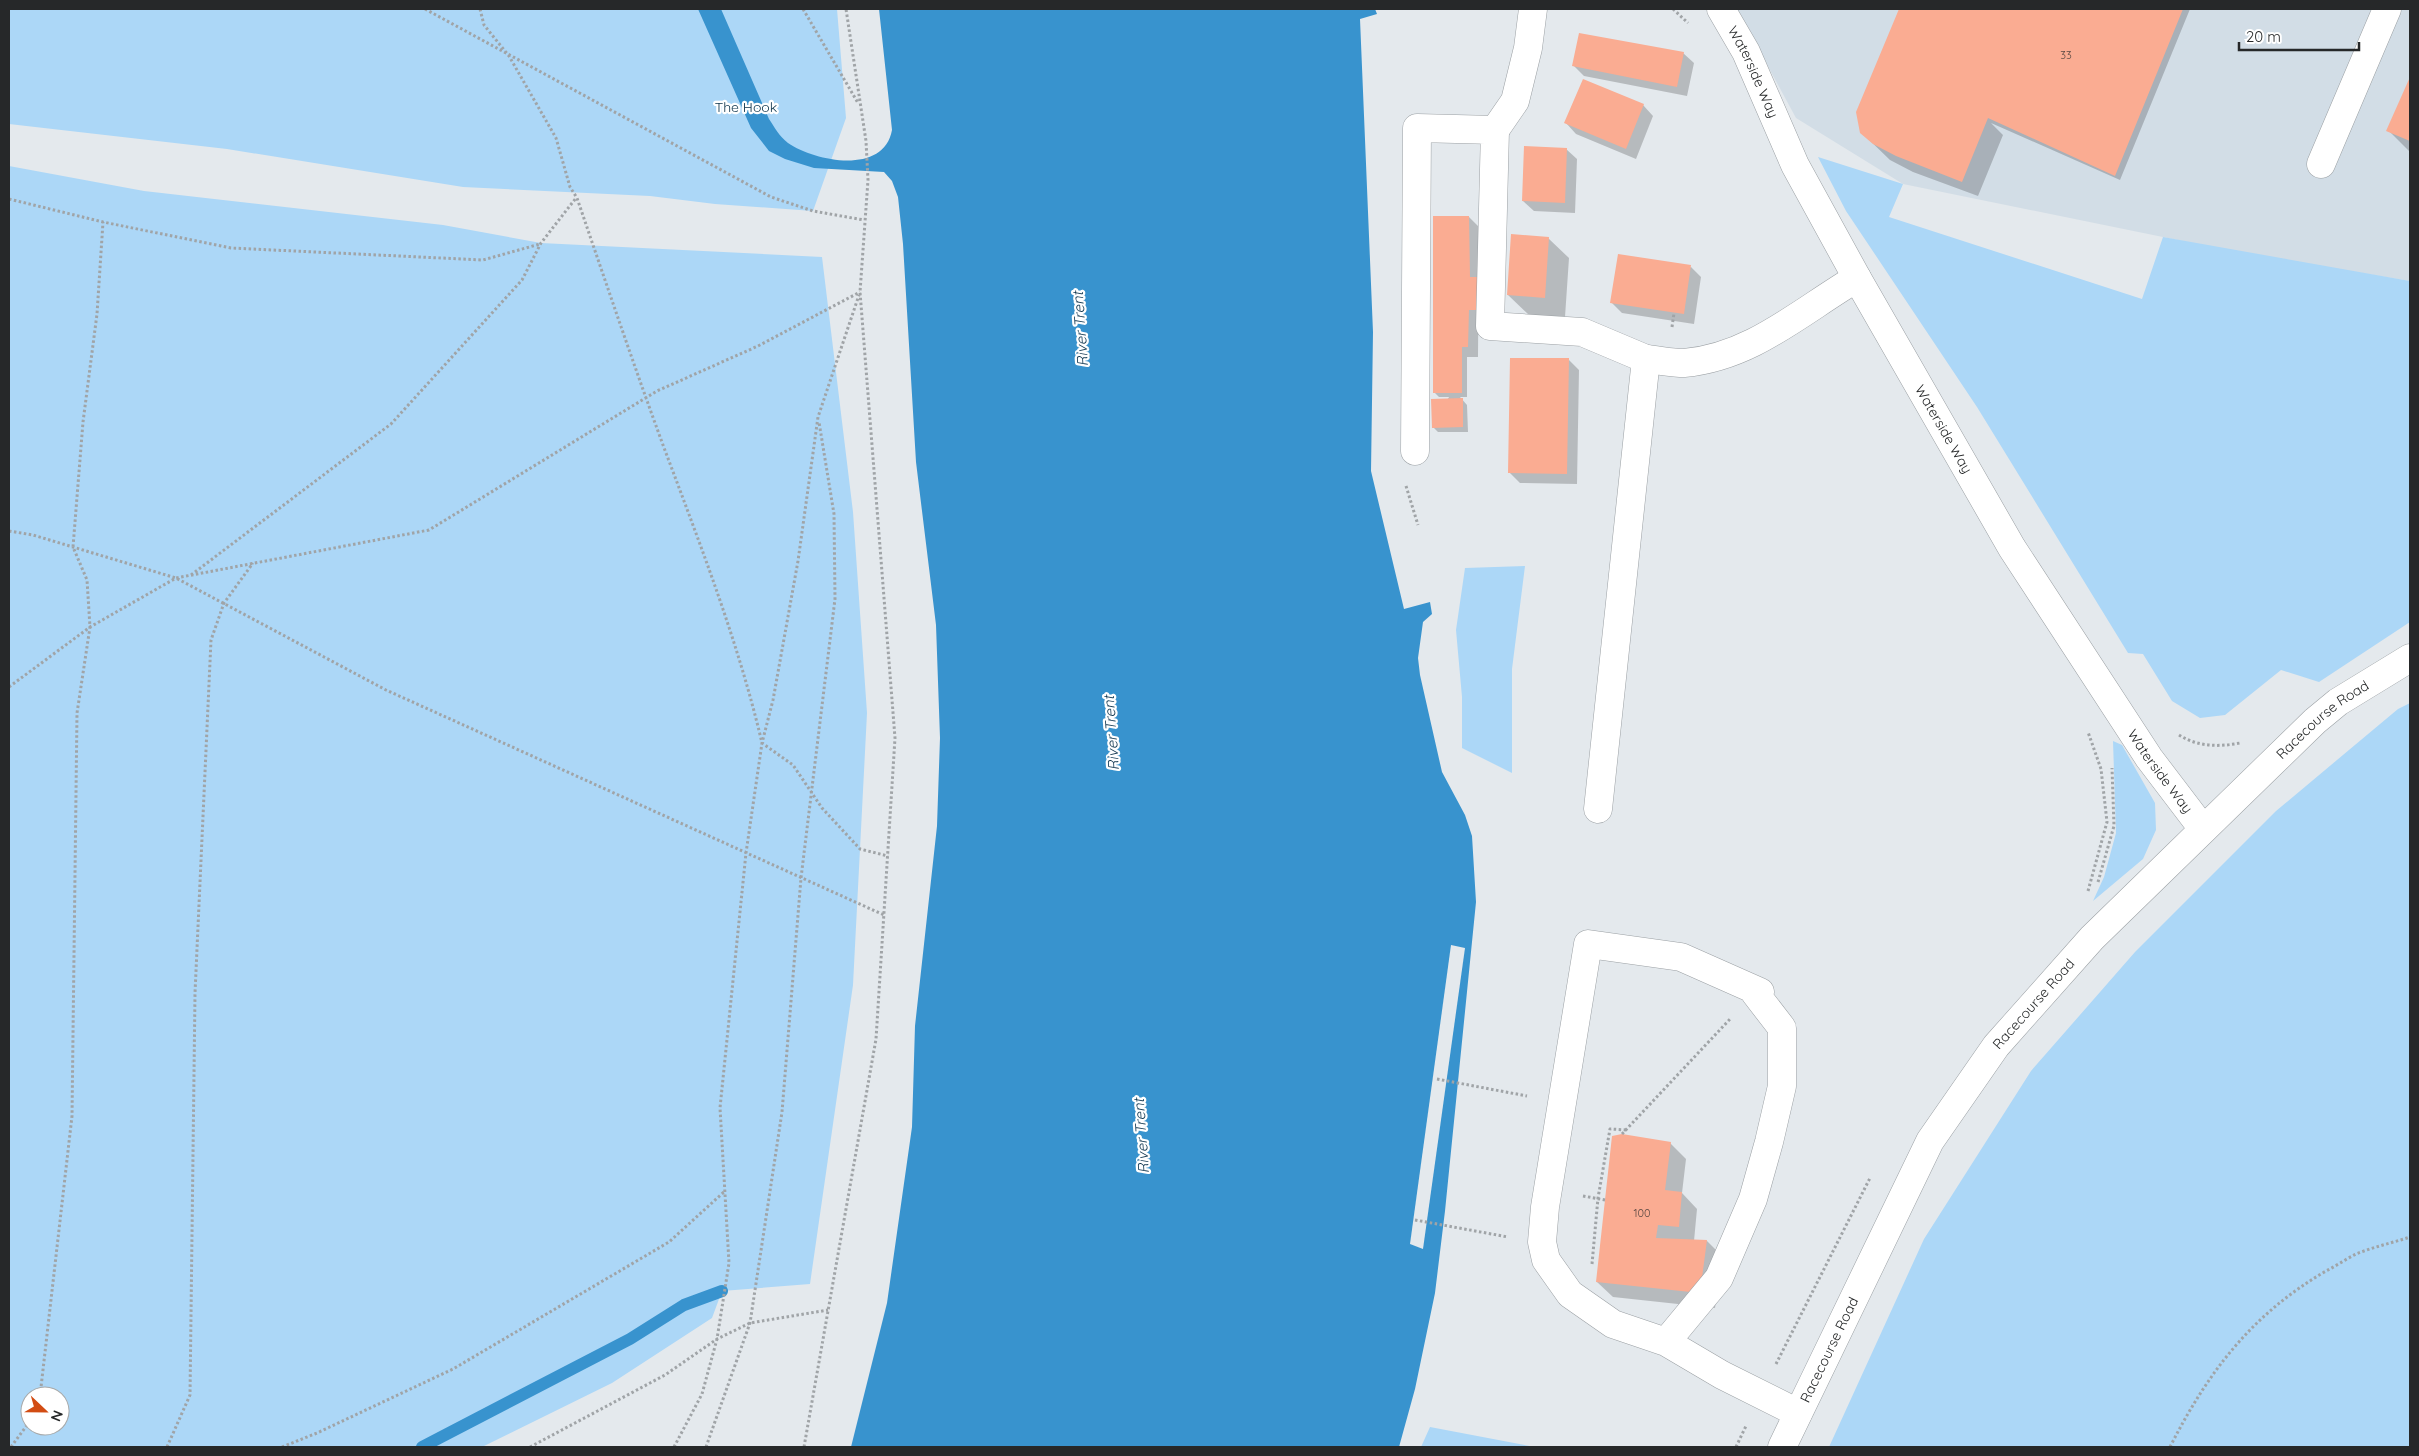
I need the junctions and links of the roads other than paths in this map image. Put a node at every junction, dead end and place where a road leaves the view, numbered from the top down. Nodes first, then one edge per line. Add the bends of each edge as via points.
1 (1533, 9) edge
2 (1721, 9) edge
3 (2387, 9) edge
4 (1495, 130) junction
5 (2321, 164) dead end
6 (1857, 278) junction
7 (1646, 359) junction
8 (1414, 451) dead end
9 (2410, 658) edge
10 (1598, 809) dead end
11 (2203, 829) junction
12 (1666, 1342) junction
13 (1798, 1413) junction
14 (1782, 1447) edge

1 - 4 street via 1516,101
2 - 6 street, Waterside Way via 1746,52 1796,165
3 - 5 street
4 - 7 street via 1490,326 1582,332
4 - 8 street via 1417,128
6 - 7 street via 1747,347 1713,358 1682,363
6 - 11 street, Waterside Way via 2012,548 2149,758
7 - 10 street
9 - 11 street, Racecourse Road via 2338,702
11 - 13 street, Racecourse Road via 2092,938 1996,1046 1960,1096 1930,1141
12 - 12 street via 1719,1278 1753,1199 1782,1086 1782,1028 1755,993 1760,992 1681,958 1588,944 1542,1242 1546,1260 1570,1294 1613,1324
12 - 13 street via 1722,1375
13 - 14 street, Racecourse Road

